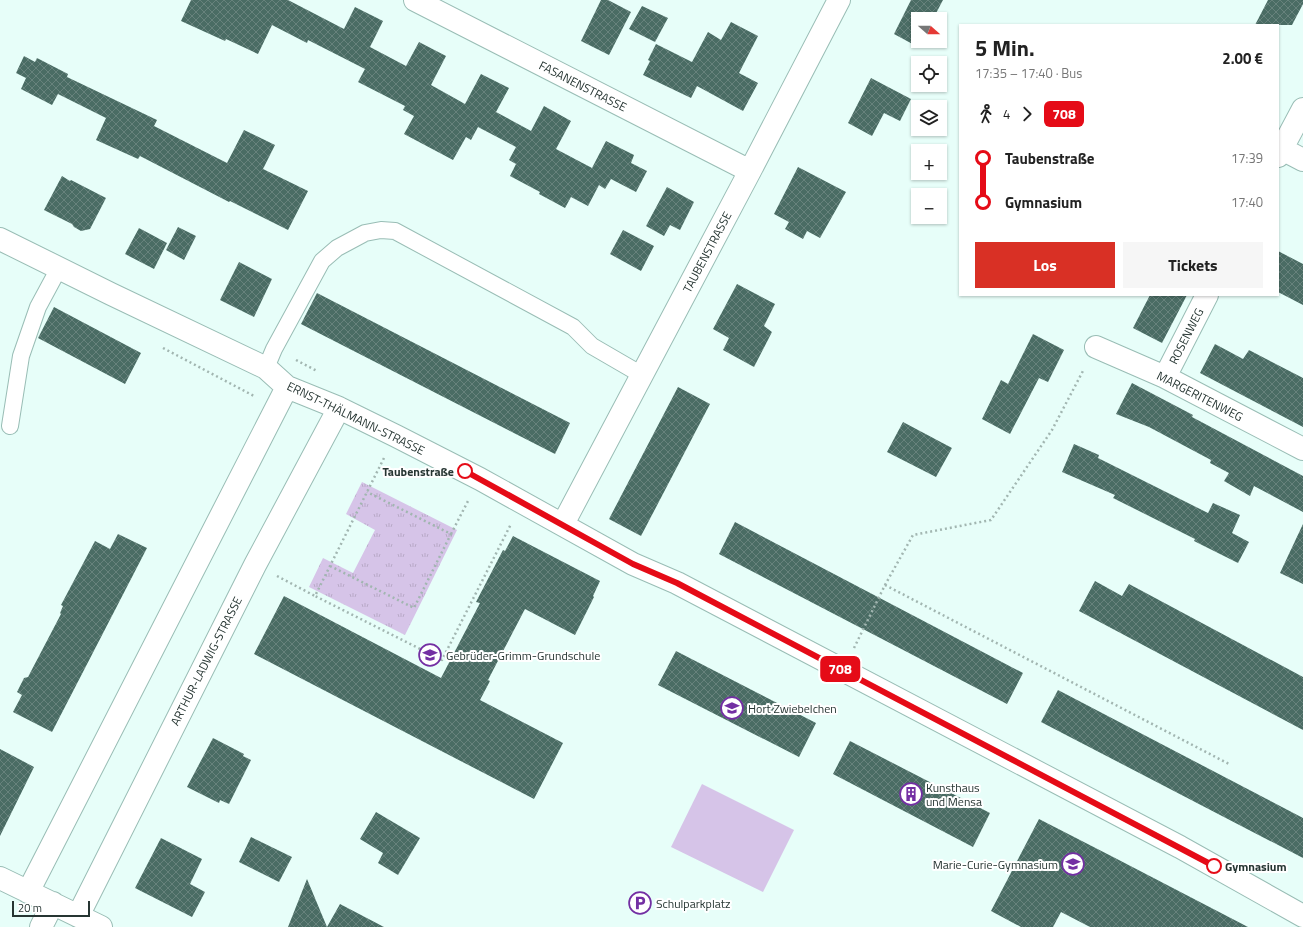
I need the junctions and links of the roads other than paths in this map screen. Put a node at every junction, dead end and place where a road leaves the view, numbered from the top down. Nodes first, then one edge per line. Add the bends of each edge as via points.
1 (415, 0) edge
2 (839, 0) edge
3 (1303, 109) edge
4 (1280, 152) edge
5 (1303, 160) edge
6 (750, 171) junction
7 (0, 238) edge
8 (59, 268) junction
9 (1206, 296) edge
10 (1096, 347) road end
11 (266, 368) junction
12 (642, 375) junction
13 (1165, 377) junction
14 (287, 387) junction
15 (339, 408) junction
16 (10, 426) dead end
17 (1303, 449) edge
18 (563, 524) junction
19 (0, 878) edge
20 (28, 892) junction
21 (53, 903) junction
22 (78, 916) junction
23 (1303, 916) edge
24 (41, 927) edge
25 (101, 927) edge

1 - 6 street, FASANENSTRASSE
2 - 6 street, TAUBENSTRASSE
3 - 4 street
4 - 5 street
6 - 12 street, TAUBENSTRASSE
7 - 8 street, ERNST-THÄLMANN-STRASSE
8 - 11 street, ERNST-THÄLMANN-STRASSE
8 - 16 lane via 38,307 21,356
9 - 13 street, ROSENWEG
10 - 13 street, MARGERITENWEG
11 - 12 lane via 322,261 337,248 365,233 381,230 395,231 573,327 592,346
11 - 14 street, ERNST-THÄLMANN-STRASSE
12 - 18 street, TAUBENSTRASSE
13 - 17 street, MARGERITENWEG
14 - 15 street, ERNST-THÄLMANN-STRASSE
14 - 20 street
15 - 18 street, ERNST-THÄLMANN-STRASSE
15 - 22 street, ARTHUR-LADWIG-STRASSE via 255,565
18 - 23 street, ERNST-THÄLMANN-STRASSE via 633,564 677,583 1180,847
19 - 20 street
20 - 21 street
21 - 22 street
21 - 24 street
22 - 25 street

